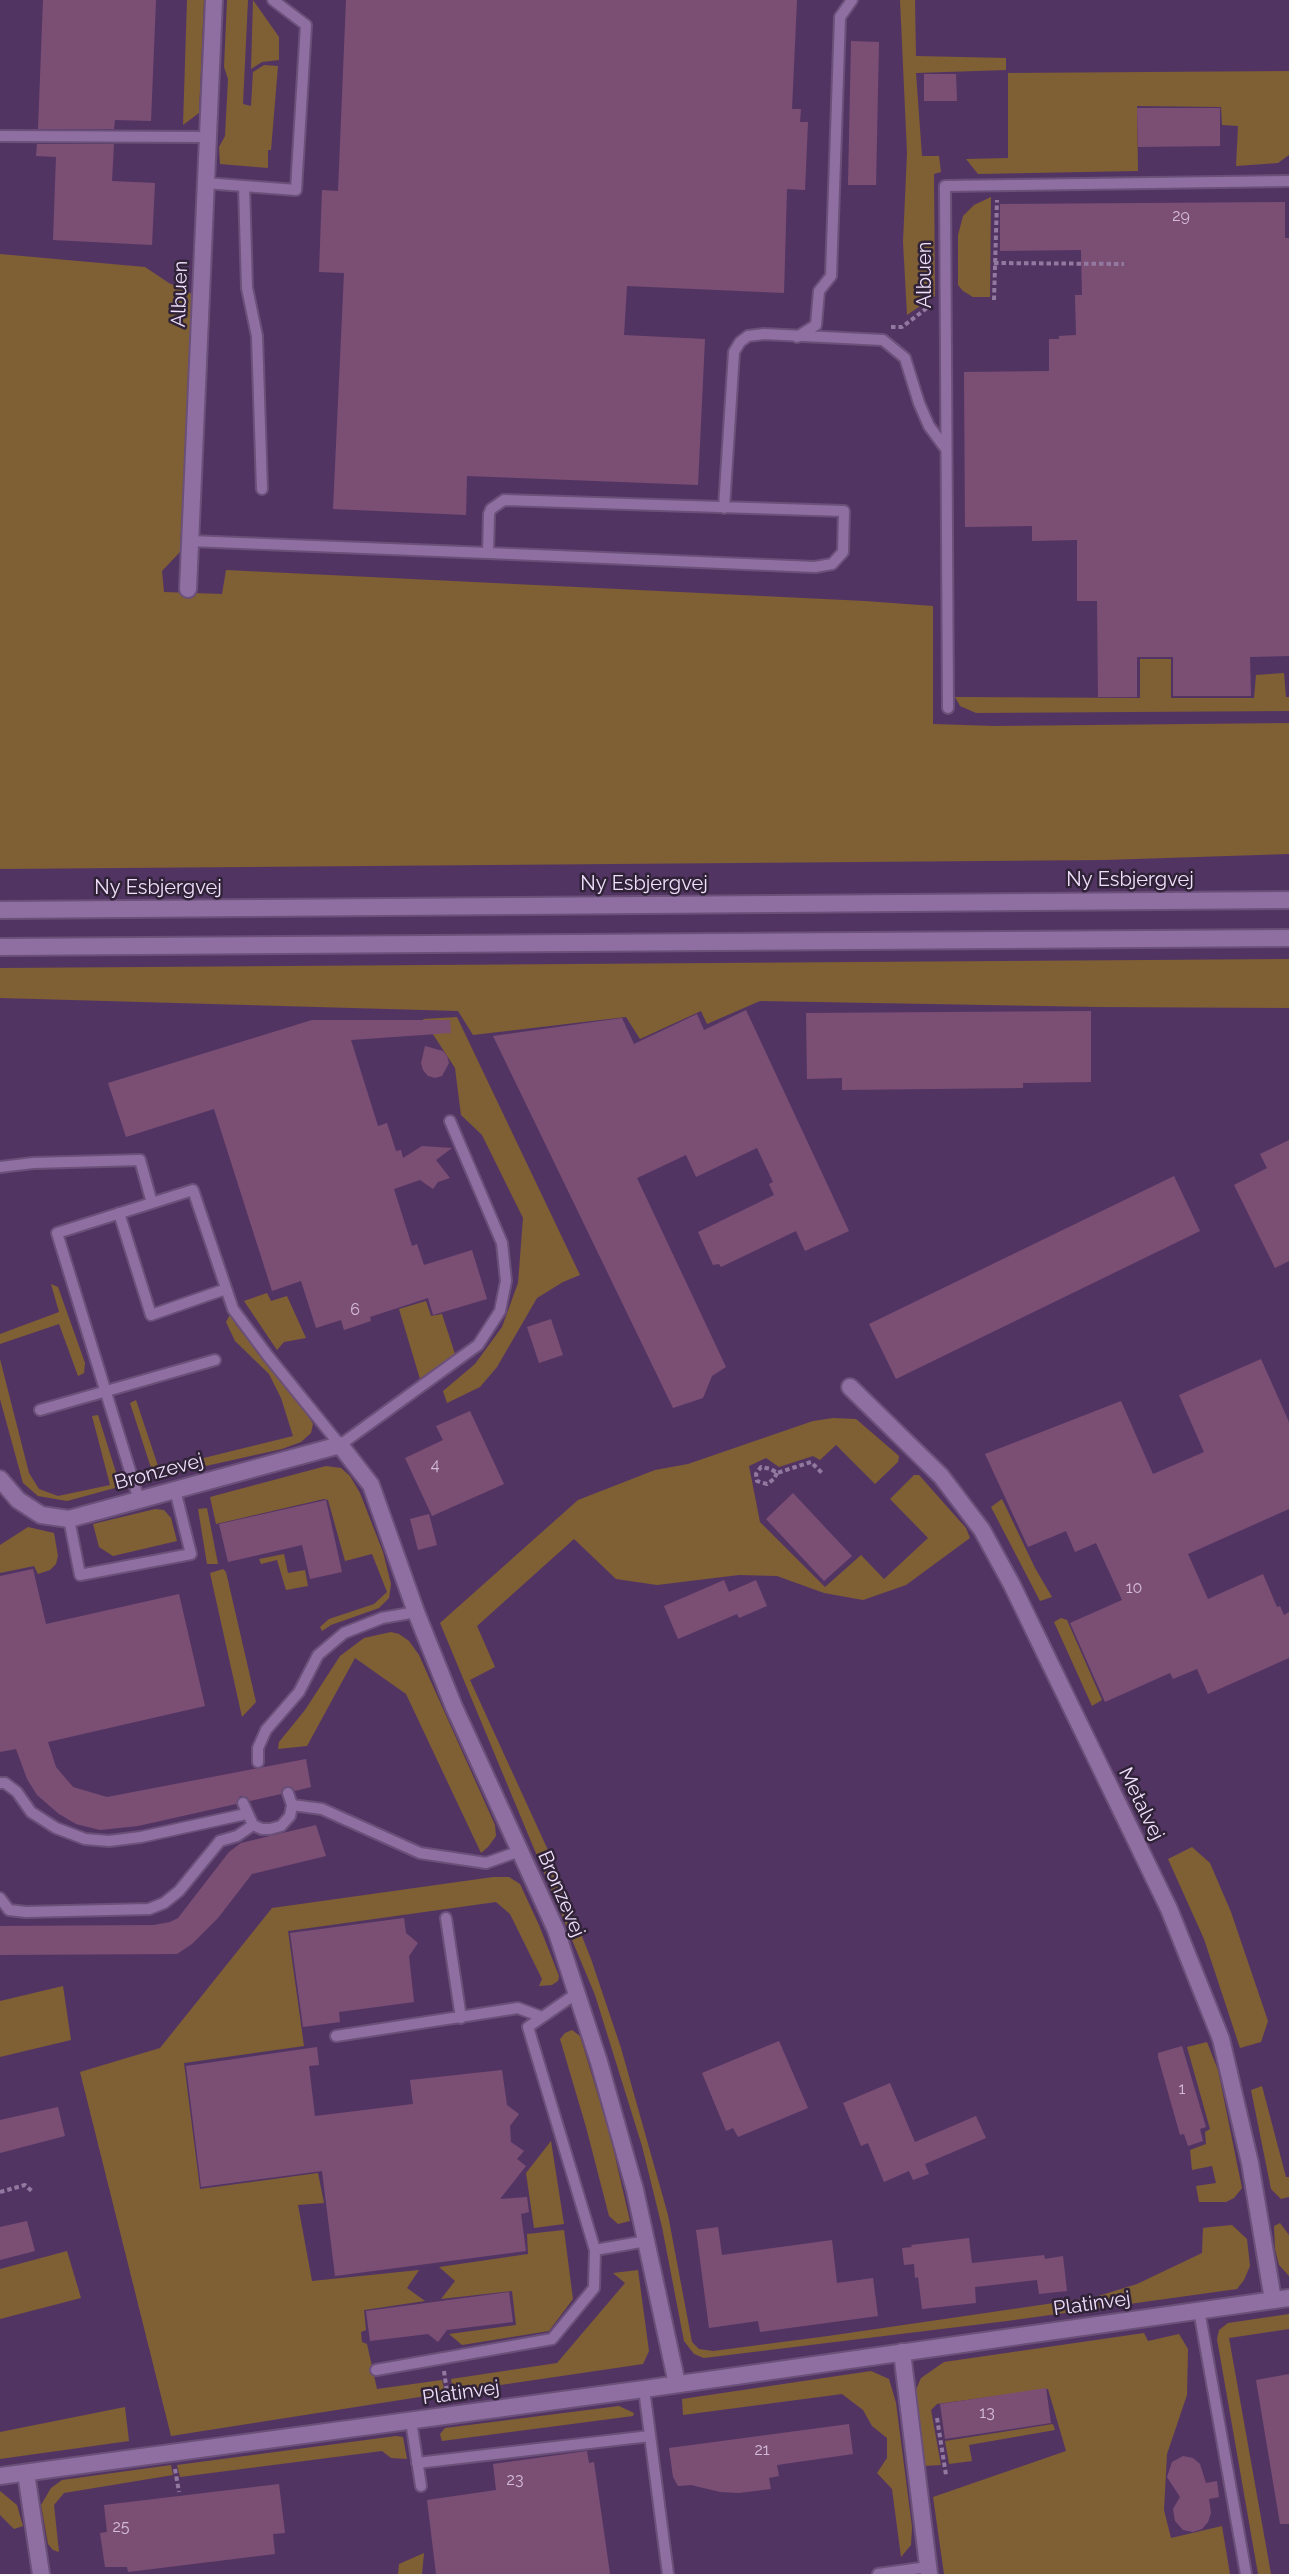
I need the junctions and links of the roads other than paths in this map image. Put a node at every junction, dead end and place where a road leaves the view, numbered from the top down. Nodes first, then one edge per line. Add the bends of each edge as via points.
1 (213, 0) edge
2 (273, 0) edge
3 (852, 0) edge
4 (0, 136) edge
5 (208, 137) junction
6 (1289, 181) edge
7 (206, 183) junction
8 (244, 186) junction
9 (797, 337) junction
10 (946, 449) junction
11 (262, 489) dead end
12 (724, 508) junction
13 (190, 541) junction
14 (488, 553) junction
15 (188, 589) dead end
16 (948, 708) dead end
17 (1289, 900) edge
18 (0, 910) edge
19 (1289, 938) edge
20 (0, 947) edge
21 (450, 1121) dead end
22 (0, 1167) edge
23 (152, 1203) junction
24 (118, 1214) junction
25 (226, 1289) junction
26 (215, 1360) dead end
27 (850, 1387) dead end
28 (106, 1392) junction
29 (40, 1410) dead end
30 (340, 1445) junction
31 (0, 1479) edge
32 (175, 1490) junction
33 (139, 1500) junction
34 (69, 1519) junction
35 (416, 1612) junction
36 (258, 1762) dead end
37 (0, 1783) edge
38 (288, 1793) dead end
39 (292, 1804) junction
40 (253, 1825) junction
41 (520, 1851) junction
42 (0, 1898) edge
43 (446, 1918) dead end
44 (577, 1993) junction
45 (542, 2017) junction
46 (461, 2018) junction
47 (336, 2036) dead end
48 (646, 2241) junction
49 (595, 2250) junction
50 (1281, 2299) edge
51 (1199, 2310) junction
52 (902, 2352) junction
53 (376, 2370) dead end
54 (677, 2384) junction
55 (644, 2389) junction
56 (411, 2421) junction
57 (650, 2436) junction
58 (417, 2463) junction
59 (26, 2474) junction
60 (0, 2476) edge
61 (421, 2486) dead end
62 (929, 2571) edge
63 (41, 2574) edge
64 (668, 2574) edge
65 (878, 2574) edge
66 (1246, 2574) edge

1 - 5 street, Albuen
2 - 8 lane via 306,26 296,190
3 - 9 lane via 840,17 831,276 819,291 816,325
4 - 5 lane
5 - 7 street, Albuen
6 - 10 lane, Albuen via 945,186
7 - 8 lane
7 - 13 street, Albuen
8 - 11 lane via 246,288 257,336
9 - 10 lane via 883,340 905,358 929,426
9 - 12 lane via 748,336 734,352
10 - 16 lane, Albuen
12 - 14 lane via 504,500 489,514
12 - 14 lane via 844,511 843,552 832,564 815,567
13 - 14 lane
13 - 15 street, Albuen
17 - 18 street, Ny Esbjergvej
19 - 20 street
21 - 30 lane via 502,1243 506,1281 500,1311 478,1345
22 - 23 lane via 33,1162 140,1160
23 - 24 lane
23 - 25 lane, Bronzevej via 193,1190
24 - 25 lane via 151,1315
24 - 28 lane via 57,1233
25 - 30 lane, Bronzevej via 233,1309 252,1335
26 - 28 lane
27 - 50 street, Metalvej via 941,1476 982,1530 1169,1909 1221,2039
28 - 29 lane
28 - 33 lane
30 - 32 street, Bronzevej
30 - 35 street, Bronzevej via 371,1485
31 - 34 street, Bronzevej via 18,1500 41,1515
32 - 33 street, Bronzevej
32 - 34 lane via 191,1554 80,1575
33 - 34 street, Bronzevej
35 - 36 lane via 382,1618 344,1634 318,1655 299,1692 266,1730 258,1748
35 - 41 street, Bronzevej via 454,1707
37 - 40 lane via 17,1792 31,1812 56,1828 85,1839 141,1837 244,1809
38 - 39 lane
39 - 40 lane via 290,1816 280,1826 262,1829
39 - 41 lane via 322,1809 420,1853 486,1863
40 - 42 lane via 220,1841 178,1891 149,1909 26,1912 9,1910
41 - 44 street, Bronzevej via 556,1930
43 - 46 lane
44 - 45 lane
44 - 48 street, Bronzevej via 635,2190
45 - 46 lane via 518,2008
45 - 49 lane via 528,2027
46 - 47 lane
48 - 49 lane
48 - 54 street, Bronzevej
49 - 53 lane via 594,2288 552,2339
50 - 51 street, Platinvej
51 - 52 street, Platinvej
51 - 66 lane
52 - 54 street, Platinvej
52 - 62 street
54 - 55 street, Platinvej
55 - 56 street, Platinvej
55 - 57 lane
56 - 58 lane
56 - 59 street, Platinvej
57 - 58 lane
57 - 64 lane
58 - 61 lane
59 - 60 street, Platinvej
59 - 63 street
62 - 65 lane

